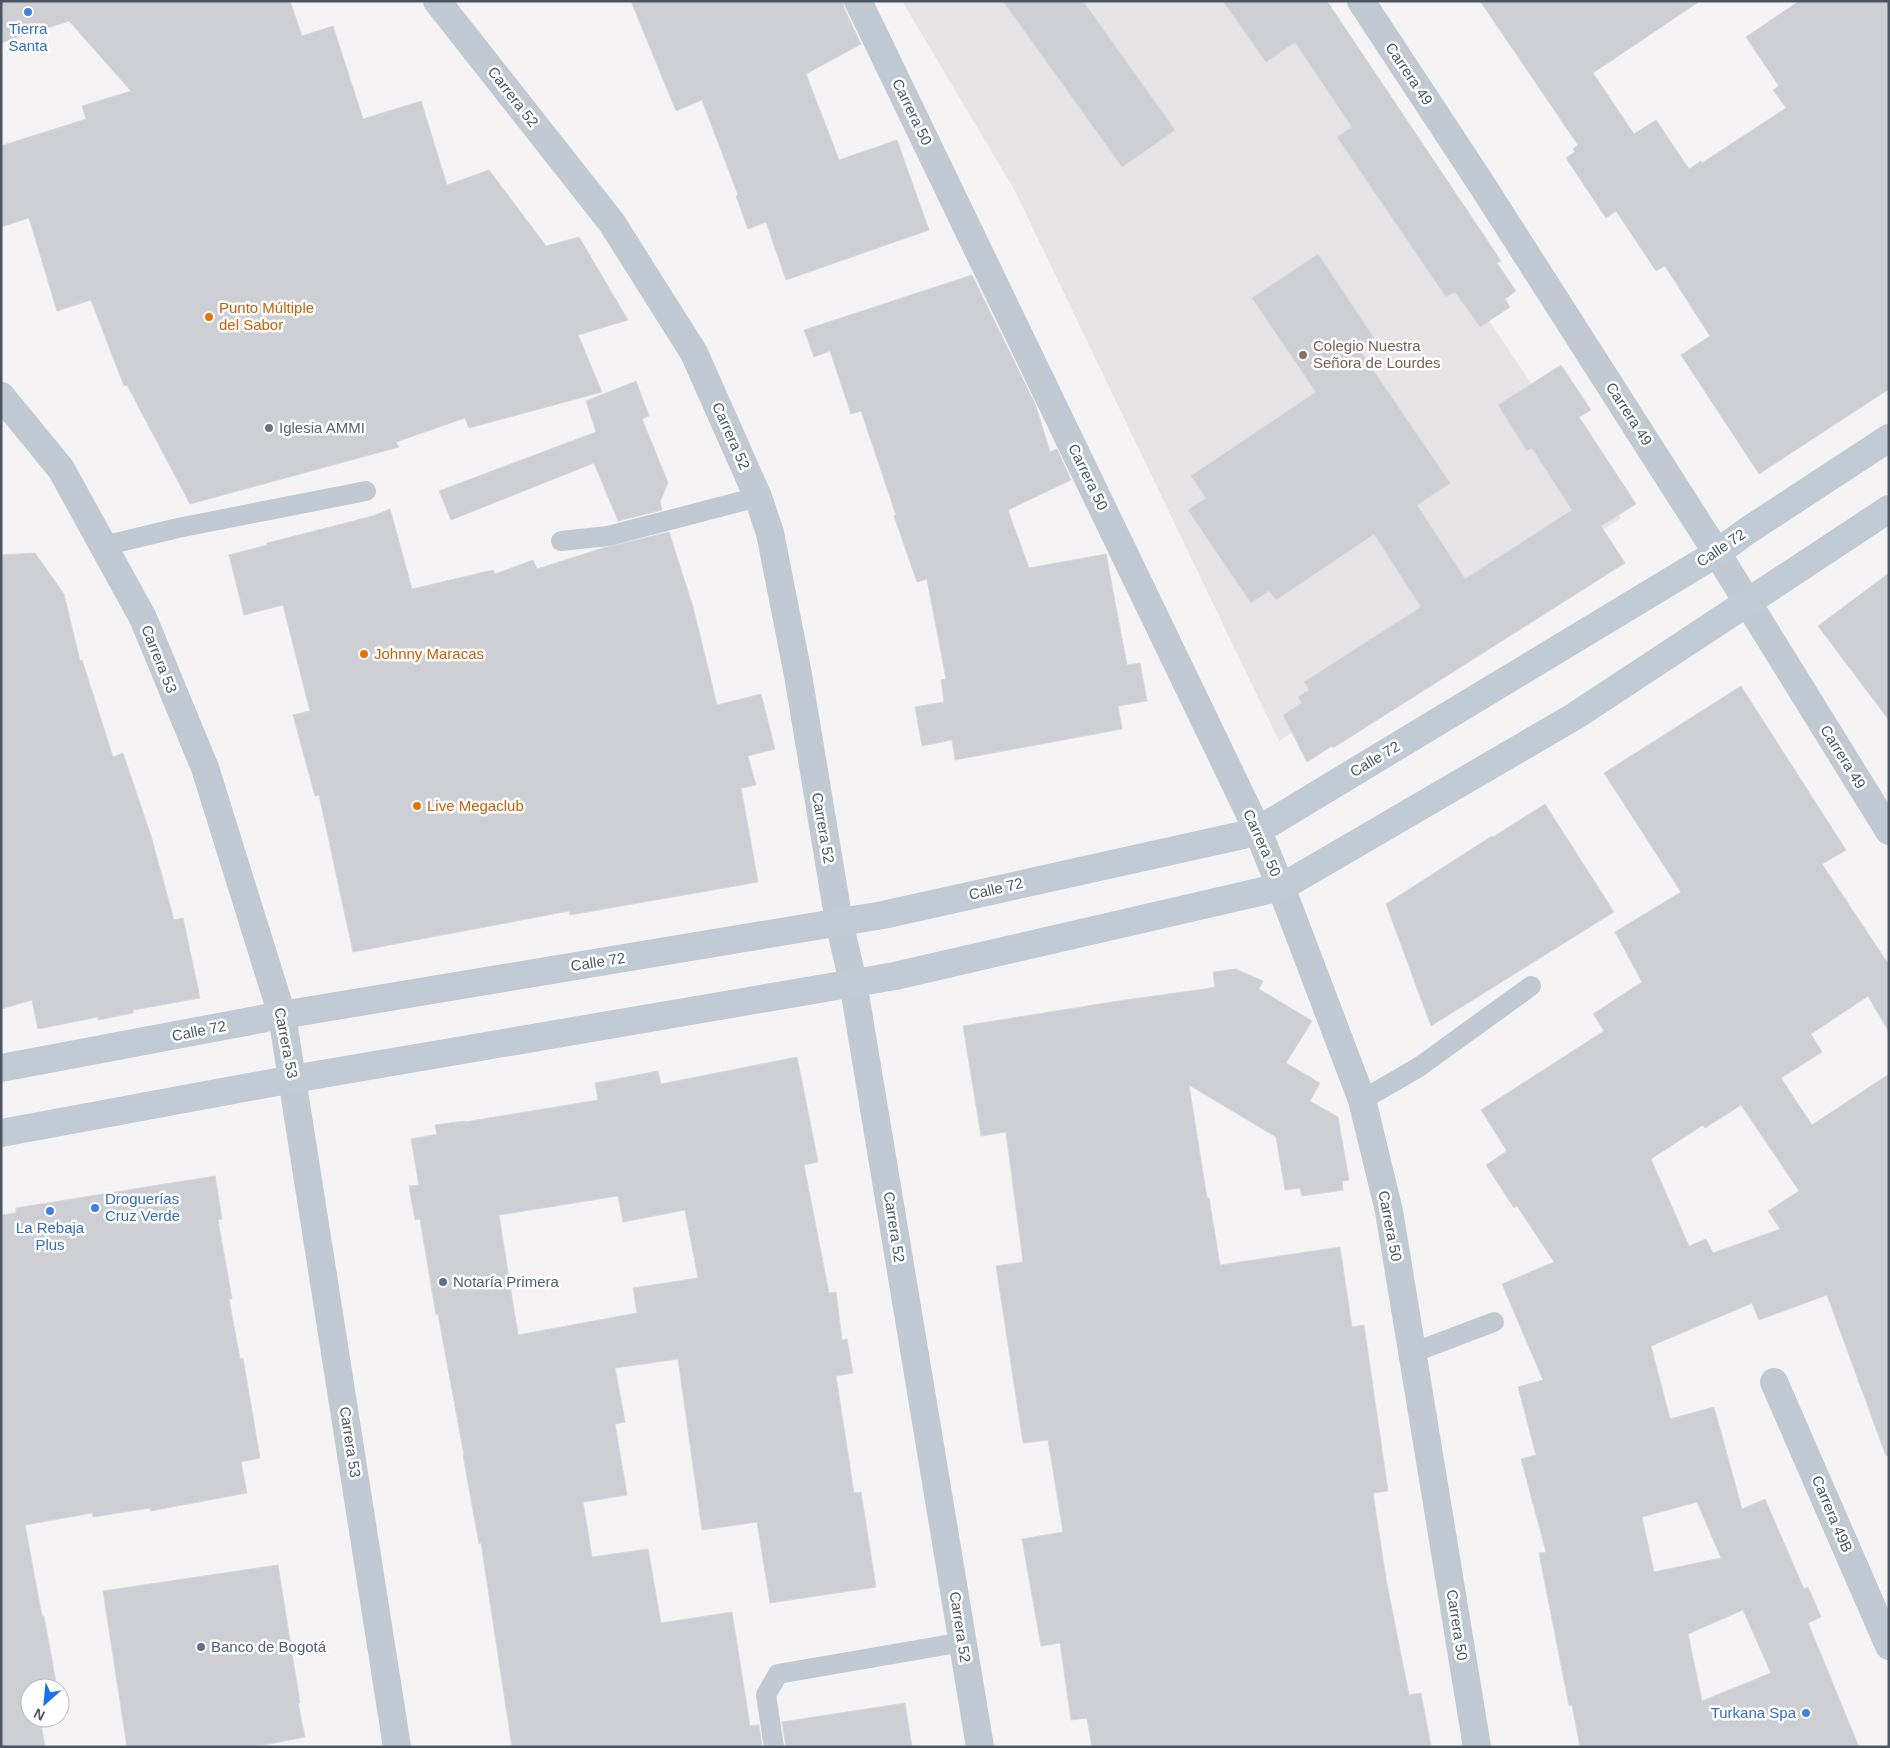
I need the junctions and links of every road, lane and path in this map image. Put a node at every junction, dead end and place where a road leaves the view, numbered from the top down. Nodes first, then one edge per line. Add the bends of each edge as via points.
1 (438, 1) edge
2 (858, 1) edge
3 (1361, 1) edge
4 (1, 396) edge
5 (1889, 438) edge
6 (366, 491) dead end
7 (758, 497) junction
8 (1889, 509) edge
9 (561, 541) dead end
10 (103, 546) junction
11 (1718, 553) junction
12 (1748, 603) junction
13 (1257, 829) junction
14 (1889, 831) edge
15 (1281, 886) junction
16 (839, 922) junction
17 (853, 982) junction
18 (1531, 986) dead end
19 (282, 1015) junction
20 (1, 1068) edge
21 (292, 1079) junction
22 (1362, 1100) junction
23 (1, 1133) edge
24 (1494, 1322) dead end
25 (1412, 1353) junction
26 (1774, 1382) dead end
27 (963, 1642) junction
28 (1889, 1646) edge
29 (397, 1747) edge
30 (774, 1747) edge
31 (980, 1747) edge
32 (1477, 1747) edge

1 - 7 street, Carrera 52 via 612,223 694,353
2 - 13 street, Carrera 50
3 - 11 street, Carrera 49
4 - 10 street, Carrera 53 via 61,469
5 - 11 main road, Calle 72
6 - 10 lane
7 - 9 lane via 608,536
7 - 16 street, Carrera 52 via 770,533 798,675
8 - 12 main road
10 - 19 street, Carrera 53 via 142,618 205,768
11 - 12 street, Carrera 49
11 - 13 main road, Calle 72
12 - 14 street, Carrera 49
12 - 15 main road via 1575,716
13 - 15 street, Carrera 50
13 - 16 main road, Calle 72
15 - 17 main road via 894,976
15 - 22 street, Carrera 50
16 - 17 street, Carrera 52
16 - 19 main road, Calle 72
17 - 21 main road
17 - 27 street, Carrera 52
18 - 22 lane via 1419,1067
19 - 20 main road, Calle 72
19 - 21 street, Carrera 53
21 - 23 main road
21 - 29 street, Carrera 53
22 - 25 street, Carrera 50 via 1389,1211
24 - 25 lane
25 - 32 street, Carrera 50
26 - 28 street, Carrera 49B
27 - 30 lane via 778,1674 766,1695
27 - 31 street, Carrera 52

